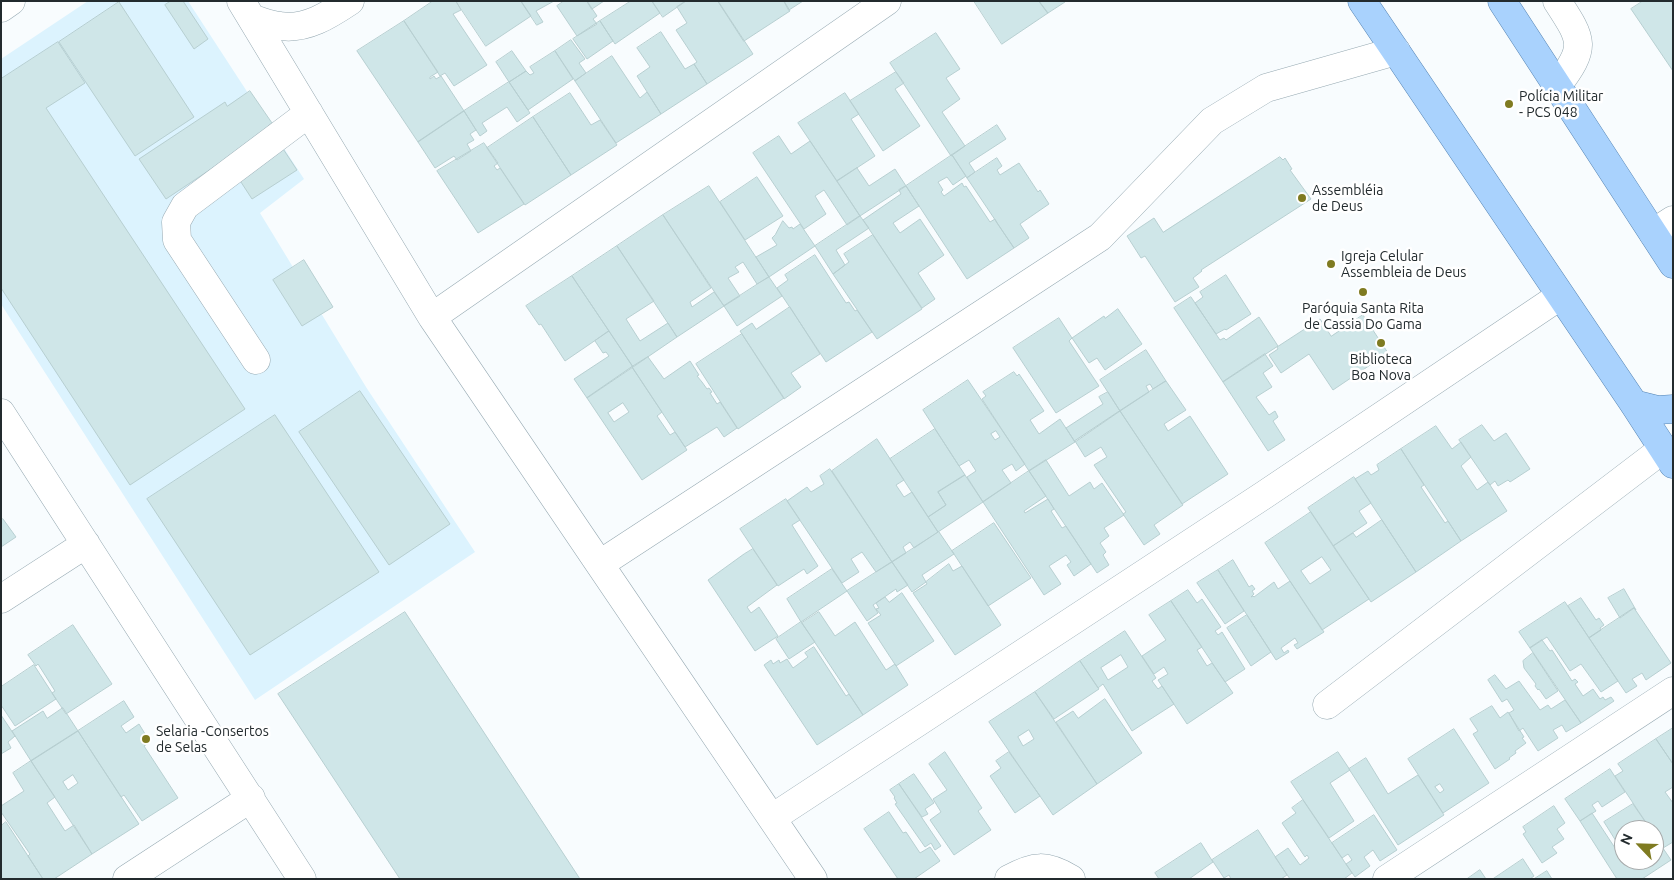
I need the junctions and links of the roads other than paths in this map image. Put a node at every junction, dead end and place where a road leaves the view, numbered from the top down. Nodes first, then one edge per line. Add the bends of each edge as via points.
1 (11, 1) edge
2 (350, 1) edge
3 (887, 1) edge
4 (1362, 1) edge
5 (1502, 1) edge
6 (1557, 1) edge
7 (1, 8) edge
8 (247, 10) edge
9 (1396, 51) junction
10 (1557, 86) junction
11 (309, 113) junction
12 (1663, 227) edge
13 (1673, 264) edge
14 (1560, 296) junction
15 (432, 317) junction
16 (256, 360) dead end
17 (1634, 404) junction
18 (1673, 409) edge
19 (1, 413) edge
20 (1668, 456) edge
21 (86, 544) junction
22 (600, 564) junction
23 (1, 599) edge
24 (1673, 691) edge
25 (1327, 705) dead end
26 (251, 798) junction
27 (772, 818) junction
28 (127, 879) edge
29 (302, 879) edge
30 (813, 879) edge
31 (1009, 879) edge
32 (1070, 879) edge
33 (1387, 879) edge

1 - 7 street
2 - 8 street via 326,17 296,27 280,26
3 - 15 street
4 - 9 main road
5 - 10 main road
6 - 10 street via 1575,29 1579,46 1574,64
8 - 11 street
9 - 14 main road
9 - 22 street via 1266,88 1212,121 1100,237
10 - 12 main road
11 - 15 street
11 - 16 street via 185,206 176,222 177,240
12 - 13 main road
14 - 17 main road
14 - 27 street
15 - 22 street
17 - 18 main road via 1658,410
17 - 20 main road
19 - 21 street
20 - 25 street
21 - 23 street
21 - 26 street
22 - 27 street
24 - 33 street
26 - 28 street
26 - 29 street
27 - 30 street
31 - 32 street via 1025,870 1050,868

